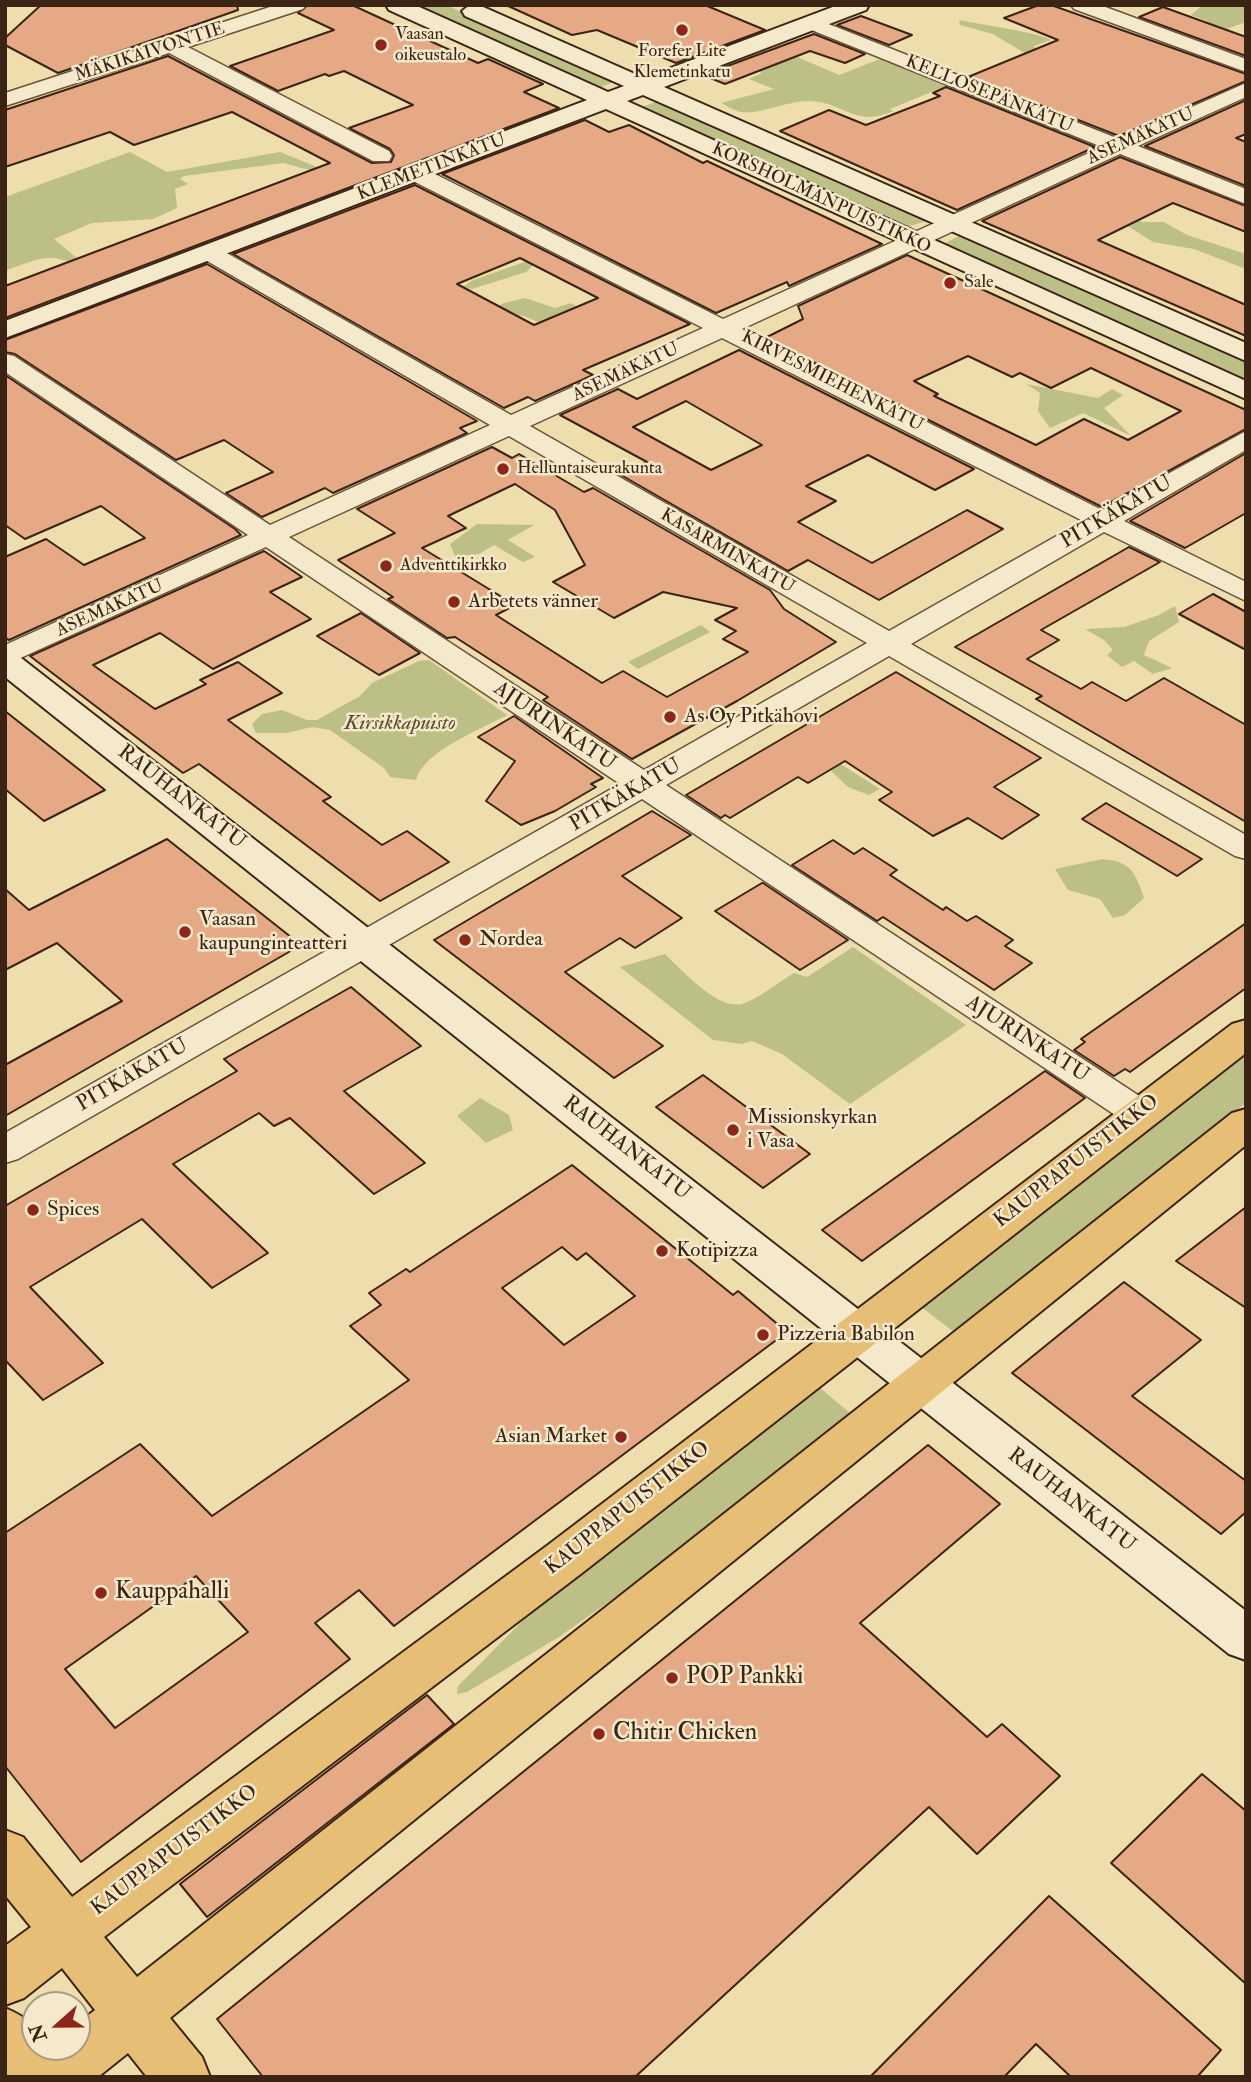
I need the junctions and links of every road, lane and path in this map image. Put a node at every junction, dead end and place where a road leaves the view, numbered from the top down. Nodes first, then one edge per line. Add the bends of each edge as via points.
1 (296, 5) edge
2 (397, 5) edge
3 (460, 5) edge
4 (858, 5) edge
5 (1081, 5) edge
6 (811, 23) junction
7 (171, 46) junction
8 (1246, 66) edge
9 (644, 87) junction
10 (1246, 89) edge
11 (5, 100) edge
12 (606, 101) junction
13 (1119, 146) junction
14 (381, 156) dead end
15 (417, 174) junction
16 (1246, 197) edge
17 (952, 223) junction
18 (913, 241) junction
19 (210, 253) junction
20 (725, 327) junction
21 (5, 330) edge
22 (1246, 353) edge
23 (5, 361) edge
24 (1246, 391) edge
25 (510, 428) junction
26 (1246, 439) edge
27 (1104, 520) junction
28 (268, 537) junction
29 (1246, 593) edge
30 (888, 644) junction
31 (5, 656) edge
32 (5, 661) edge
33 (643, 786) junction
34 (1246, 849) edge
35 (365, 943) junction
36 (1246, 1033) edge
37 (1140, 1114) junction
38 (1246, 1123) edge
39 (5, 1150) edge
40 (857, 1331) junction
41 (921, 1382) junction
42 (1246, 1639) edge
43 (5, 1854) edge
44 (66, 1933) junction
45 (5, 1979) edge
46 (133, 2015) junction
47 (5, 2035) edge
48 (37, 2077) edge
49 (54, 2077) edge
50 (182, 2077) edge

1 - 7 street, MÄKIKAIVONTIE
2 - 12 street, KORSHOLMANPUISTIKKO
3 - 9 street, KORSHOLMANPUISTIKKO
4 - 6 street, KLEMETINKATU
5 - 8 street
6 - 9 street, KLEMETINKATU
6 - 13 street, KELLOSEPÄNKATU
7 - 11 street, MÄKIKAIVONTIE
7 - 14 street
9 - 12 street, KLEMETINKATU
9 - 17 street, KORSHOLMANPUISTIKKO
10 - 13 street, ASEMAKATU
12 - 15 street, KLEMETINKATU
12 - 18 street, KORSHOLMANPUISTIKKO
13 - 16 street, KELLOSEPÄNKATU
13 - 17 street, ASEMAKATU
15 - 19 street, KLEMETINKATU
15 - 20 street, KIRVESMIEHENKATU
17 - 18 street, ASEMAKATU
17 - 22 street, KORSHOLMANPUISTIKKO
18 - 20 street, ASEMAKATU
18 - 24 street, KORSHOLMANPUISTIKKO
19 - 21 street, KLEMETINKATU
19 - 25 street, KASARMINKATU
20 - 25 street, ASEMAKATU
20 - 27 street, KIRVESMIEHENKATU
23 - 28 street, AJURINKATU
25 - 28 street, ASEMAKATU
25 - 30 street, KASARMINKATU
26 - 27 street, PITKÄKATU
27 - 29 street, KIRVESMIEHENKATU
27 - 30 street, PITKÄKATU
28 - 31 street, ASEMAKATU
28 - 33 street, AJURINKATU
30 - 33 street, PITKÄKATU
30 - 34 street, KASARMINKATU
32 - 35 street, RAUHANKATU
33 - 35 street, PITKÄKATU
33 - 37 street, AJURINKATU
35 - 39 street, PITKÄKATU
35 - 40 street, RAUHANKATU
36 - 37 main road, KAUPPAPUISTIKKO
37 - 40 main road, KAUPPAPUISTIKKO
38 - 41 main road
40 - 41 street, RAUHANKATU
40 - 44 main road, KAUPPAPUISTIKKO via 565,1559
41 - 42 street, RAUHANKATU
41 - 46 main road
43 - 44 main road
44 - 45 main road, KAUPPAPUISTIKKO
44 - 46 main road
46 - 49 main road
46 - 50 main road
47 - 48 main road

